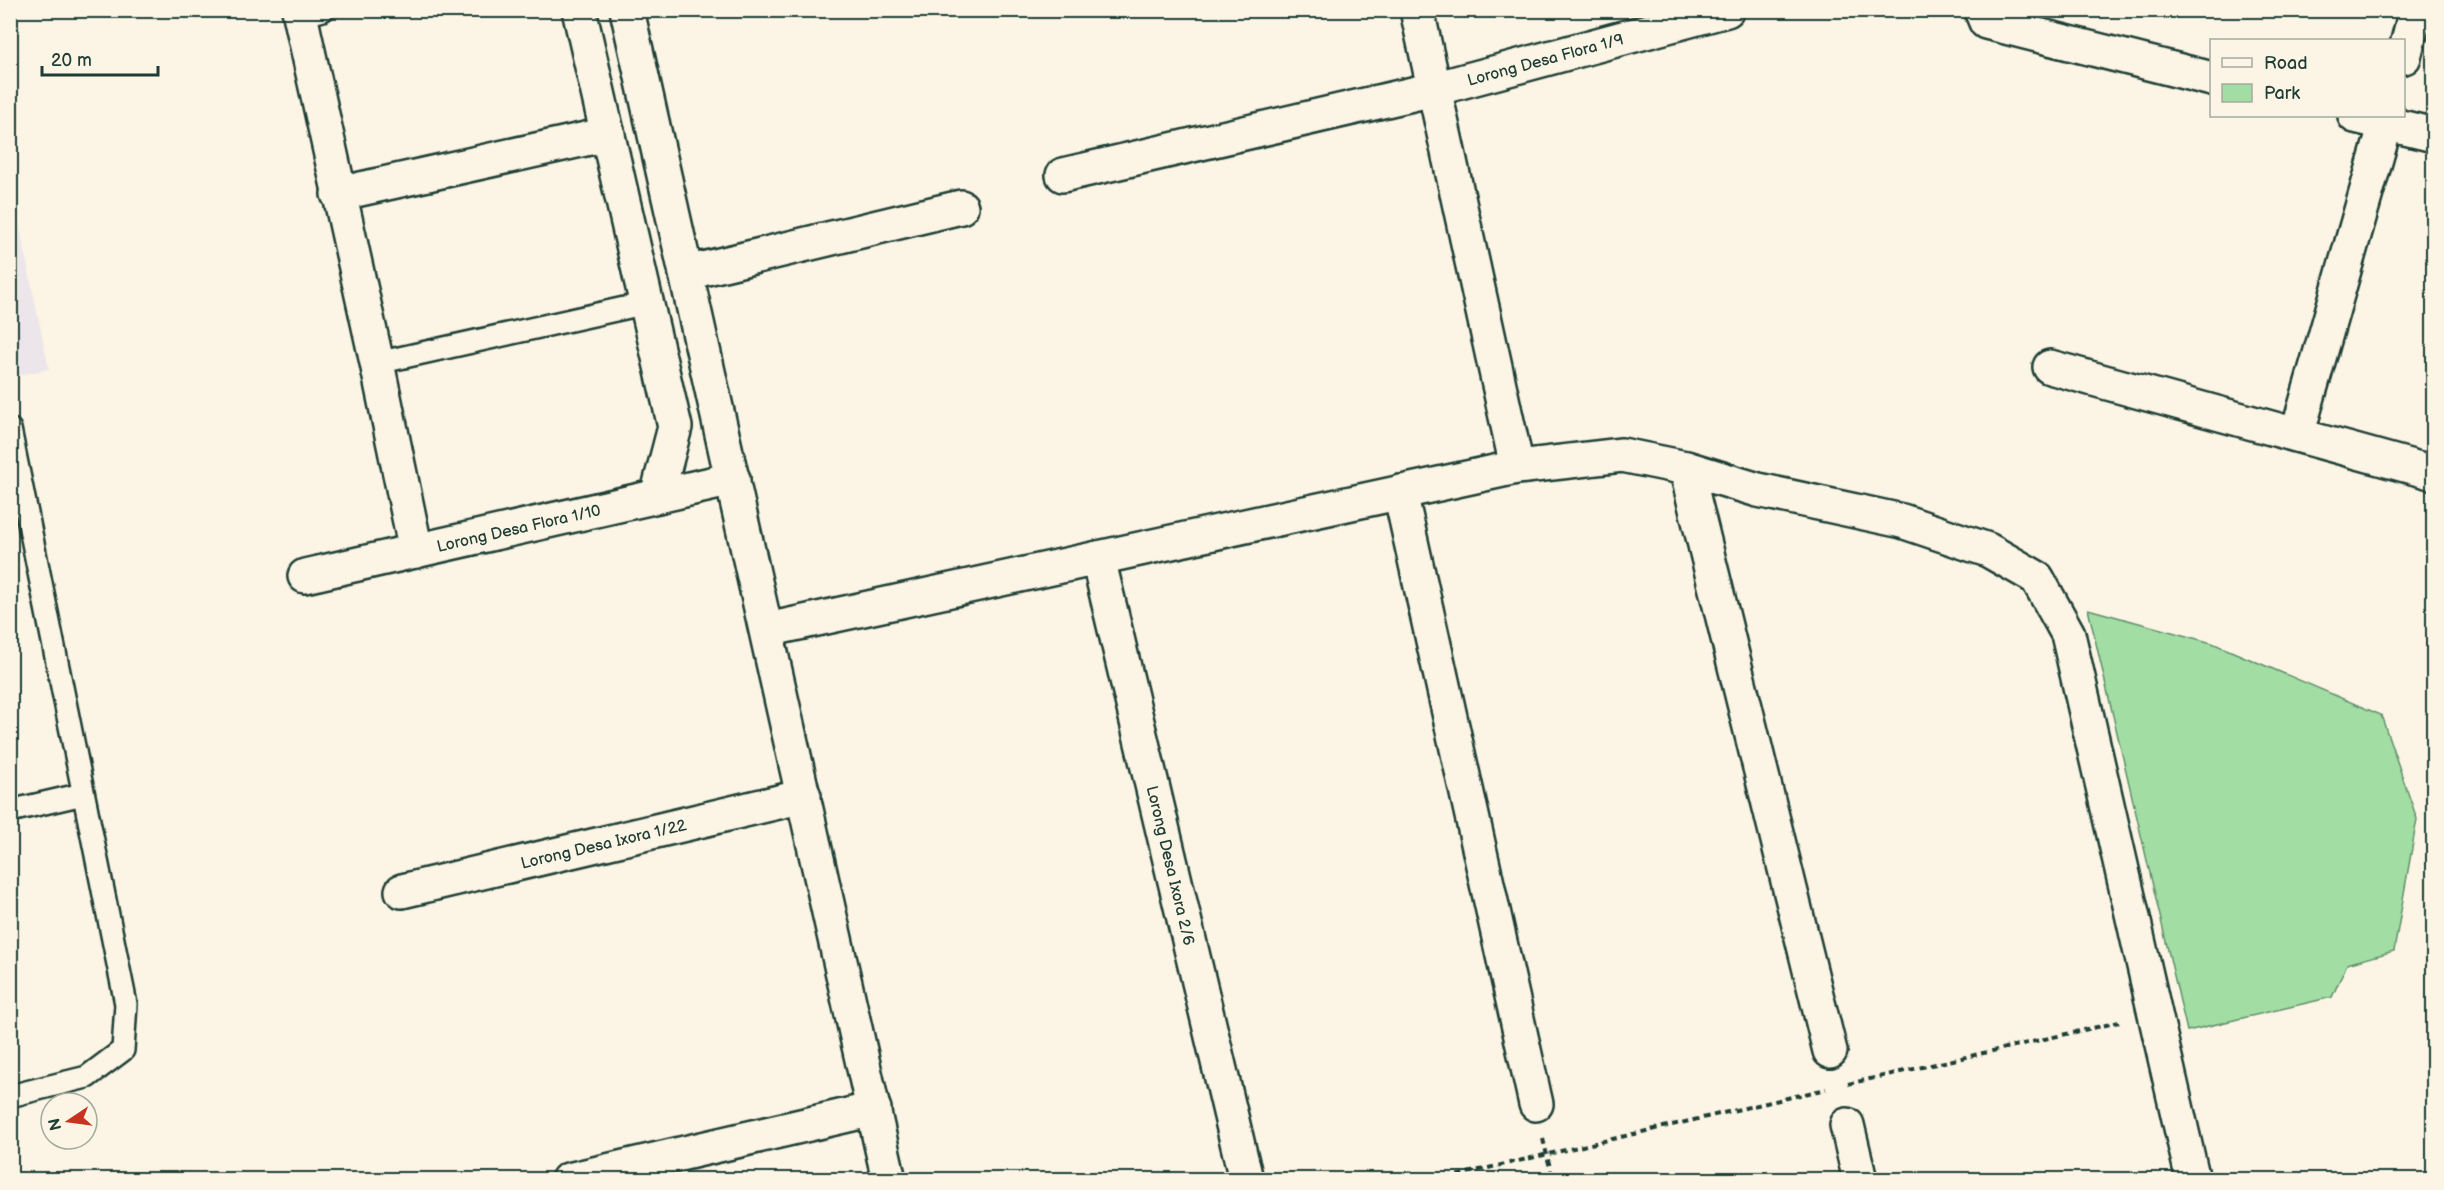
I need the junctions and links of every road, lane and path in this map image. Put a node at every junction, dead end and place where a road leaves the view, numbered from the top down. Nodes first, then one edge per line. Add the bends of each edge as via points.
1 (579, 10) edge
2 (627, 10) edge
3 (1417, 10) edge
4 (1727, 10) edge
5 (1981, 10) edge
6 (2416, 10) edge
7 (307, 12) edge
8 (2405, 50) edge
9 (2210, 79) edge
10 (1434, 89) junction
11 (2376, 118) edge
12 (608, 134) junction
13 (2433, 135) edge
14 (1063, 175) dead end
15 (338, 194) junction
16 (961, 207) dead end
17 (686, 273) junction
18 (647, 303) junction
19 (377, 363) junction
20 (2050, 366) dead end
21 (10, 429) edge
22 (2297, 435) junction
23 (1517, 467) junction
24 (1686, 468) junction
25 (2433, 473) edge
26 (733, 479) junction
27 (1400, 492) junction
28 (657, 496) junction
29 (416, 551) junction
30 (1098, 558) junction
31 (305, 576) dead end
32 (767, 630) junction
33 (83, 794) junction
34 (804, 796) junction
35 (10, 811) edge
36 (402, 891) dead end
37 (2155, 1013) junction
38 (1830, 1051) dead end
39 (1839, 1086) dead end
40 (1828, 1089) dead end
41 (10, 1096) edge
42 (1536, 1104) dead end
43 (874, 1108) junction
44 (1847, 1125) dead end
45 (1546, 1152) junction
46 (1245, 1175) dead end
47 (568, 1179) edge
48 (890, 1179) edge
49 (1437, 1179) edge
50 (1552, 1179) edge
51 (1860, 1179) edge
52 (2193, 1179) edge

1 - 12 street
2 - 17 street
3 - 10 street
4 - 10 street, Lorong Desa Flora 1/9
5 - 9 street via 1986,22
6 - 8 street
7 - 15 street
10 - 14 street, Lorong Desa Flora 1/9
10 - 23 street
11 - 13 street
11 - 22 street
12 - 15 street
12 - 18 street
15 - 19 street
16 - 17 street
17 - 26 street
18 - 19 lane
18 - 28 street via 675,427
19 - 29 street
20 - 22 street
21 - 33 lane
22 - 25 street
23 - 24 street via 1622,455
23 - 27 street
24 - 37 street via 1758,490 1902,521 1988,550 2037,578 2068,634
24 - 38 street
26 - 28 street, Lorong Desa Flora 1/10
26 - 32 street
27 - 30 street
27 - 42 street
28 - 29 street, Lorong Desa Flora 1/10
29 - 31 street, Lorong Desa Flora 1/10
30 - 32 street
30 - 46 street, Lorong Desa Ixora 2/6
32 - 34 street
33 - 35 lane
33 - 41 lane via 126,1004 123,1050 87,1077
34 - 36 street, Lorong Desa Ixora 1/22
34 - 43 street
37 - 39 path
37 - 52 street
40 - 45 path
43 - 47 street
43 - 48 street
44 - 51 street
45 - 49 path
45 - 50 path

